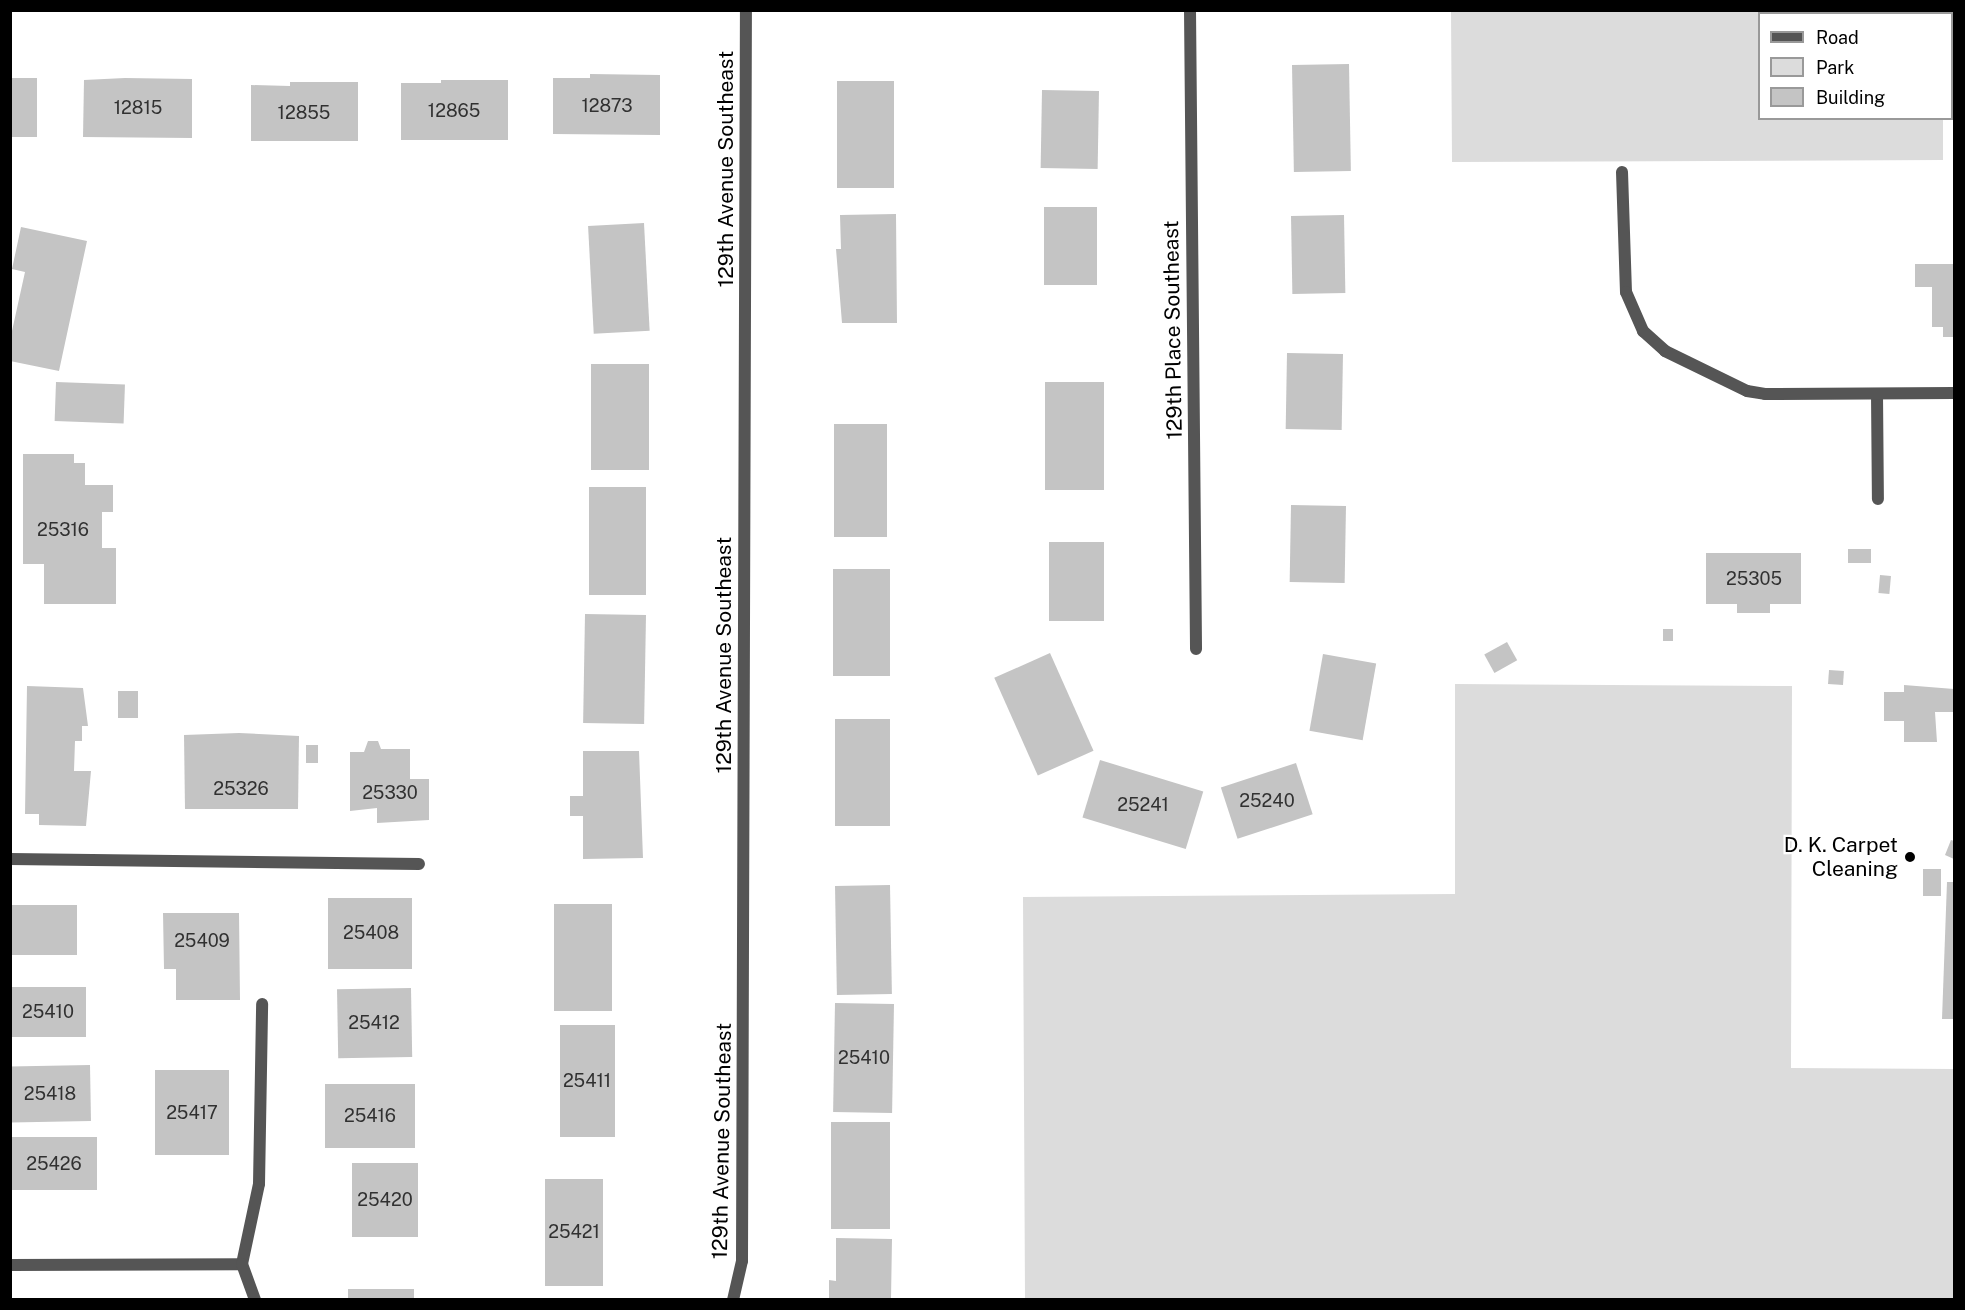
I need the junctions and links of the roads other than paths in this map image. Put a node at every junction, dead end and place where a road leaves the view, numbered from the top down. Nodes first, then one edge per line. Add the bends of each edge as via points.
1 (746, 10) edge
2 (1190, 10) edge
3 (1622, 172) dead end
4 (1954, 393) edge
5 (1877, 394) junction
6 (1878, 499) dead end
7 (1196, 649) dead end
8 (10, 859) edge
9 (419, 864) dead end
10 (262, 1004) dead end
11 (242, 1264) junction
12 (10, 1265) edge
13 (255, 1299) edge
14 (733, 1299) edge

1 - 14 street, 129th Avenue Southeast via 742,1249
2 - 7 street, 129th Place Southeast
3 - 5 street via 1626,292 1643,331 1665,351 1747,391
4 - 5 street
5 - 6 street
8 - 9 street
10 - 11 street via 259,1184
11 - 12 street
11 - 13 street

